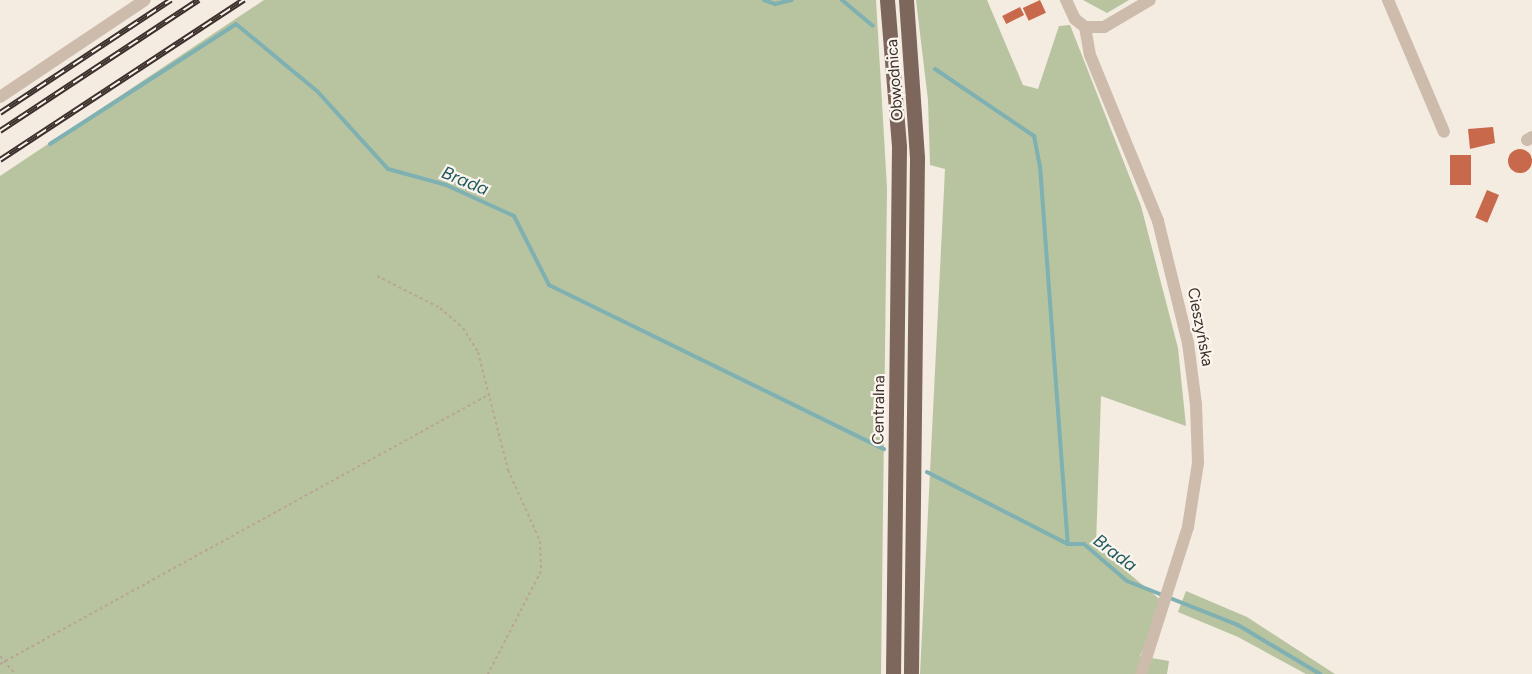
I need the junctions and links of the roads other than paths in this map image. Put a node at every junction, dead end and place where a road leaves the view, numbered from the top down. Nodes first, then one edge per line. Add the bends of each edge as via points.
1 (145, 0) edge
2 (887, 0) edge
3 (906, 0) edge
4 (1066, 0) edge
5 (1150, 0) edge
6 (1388, 0) edge
7 (1085, 27) junction
8 (0, 97) edge
9 (1444, 132) dead end
10 (899, 147) joint
11 (893, 674) edge
12 (911, 674) edge
13 (1141, 674) edge

1 - 8 street
2 - 10 main road, Obwodnica
3 - 12 main road, Obwodnica via 917,158
4 - 7 street, Cieszyńska via 1075,19
5 - 7 street via 1104,27
6 - 9 street
7 - 13 street, Cieszyńska via 1090,55 1158,221 1188,343 1198,463 1188,527 1166,607
10 - 11 main road, Centralna

